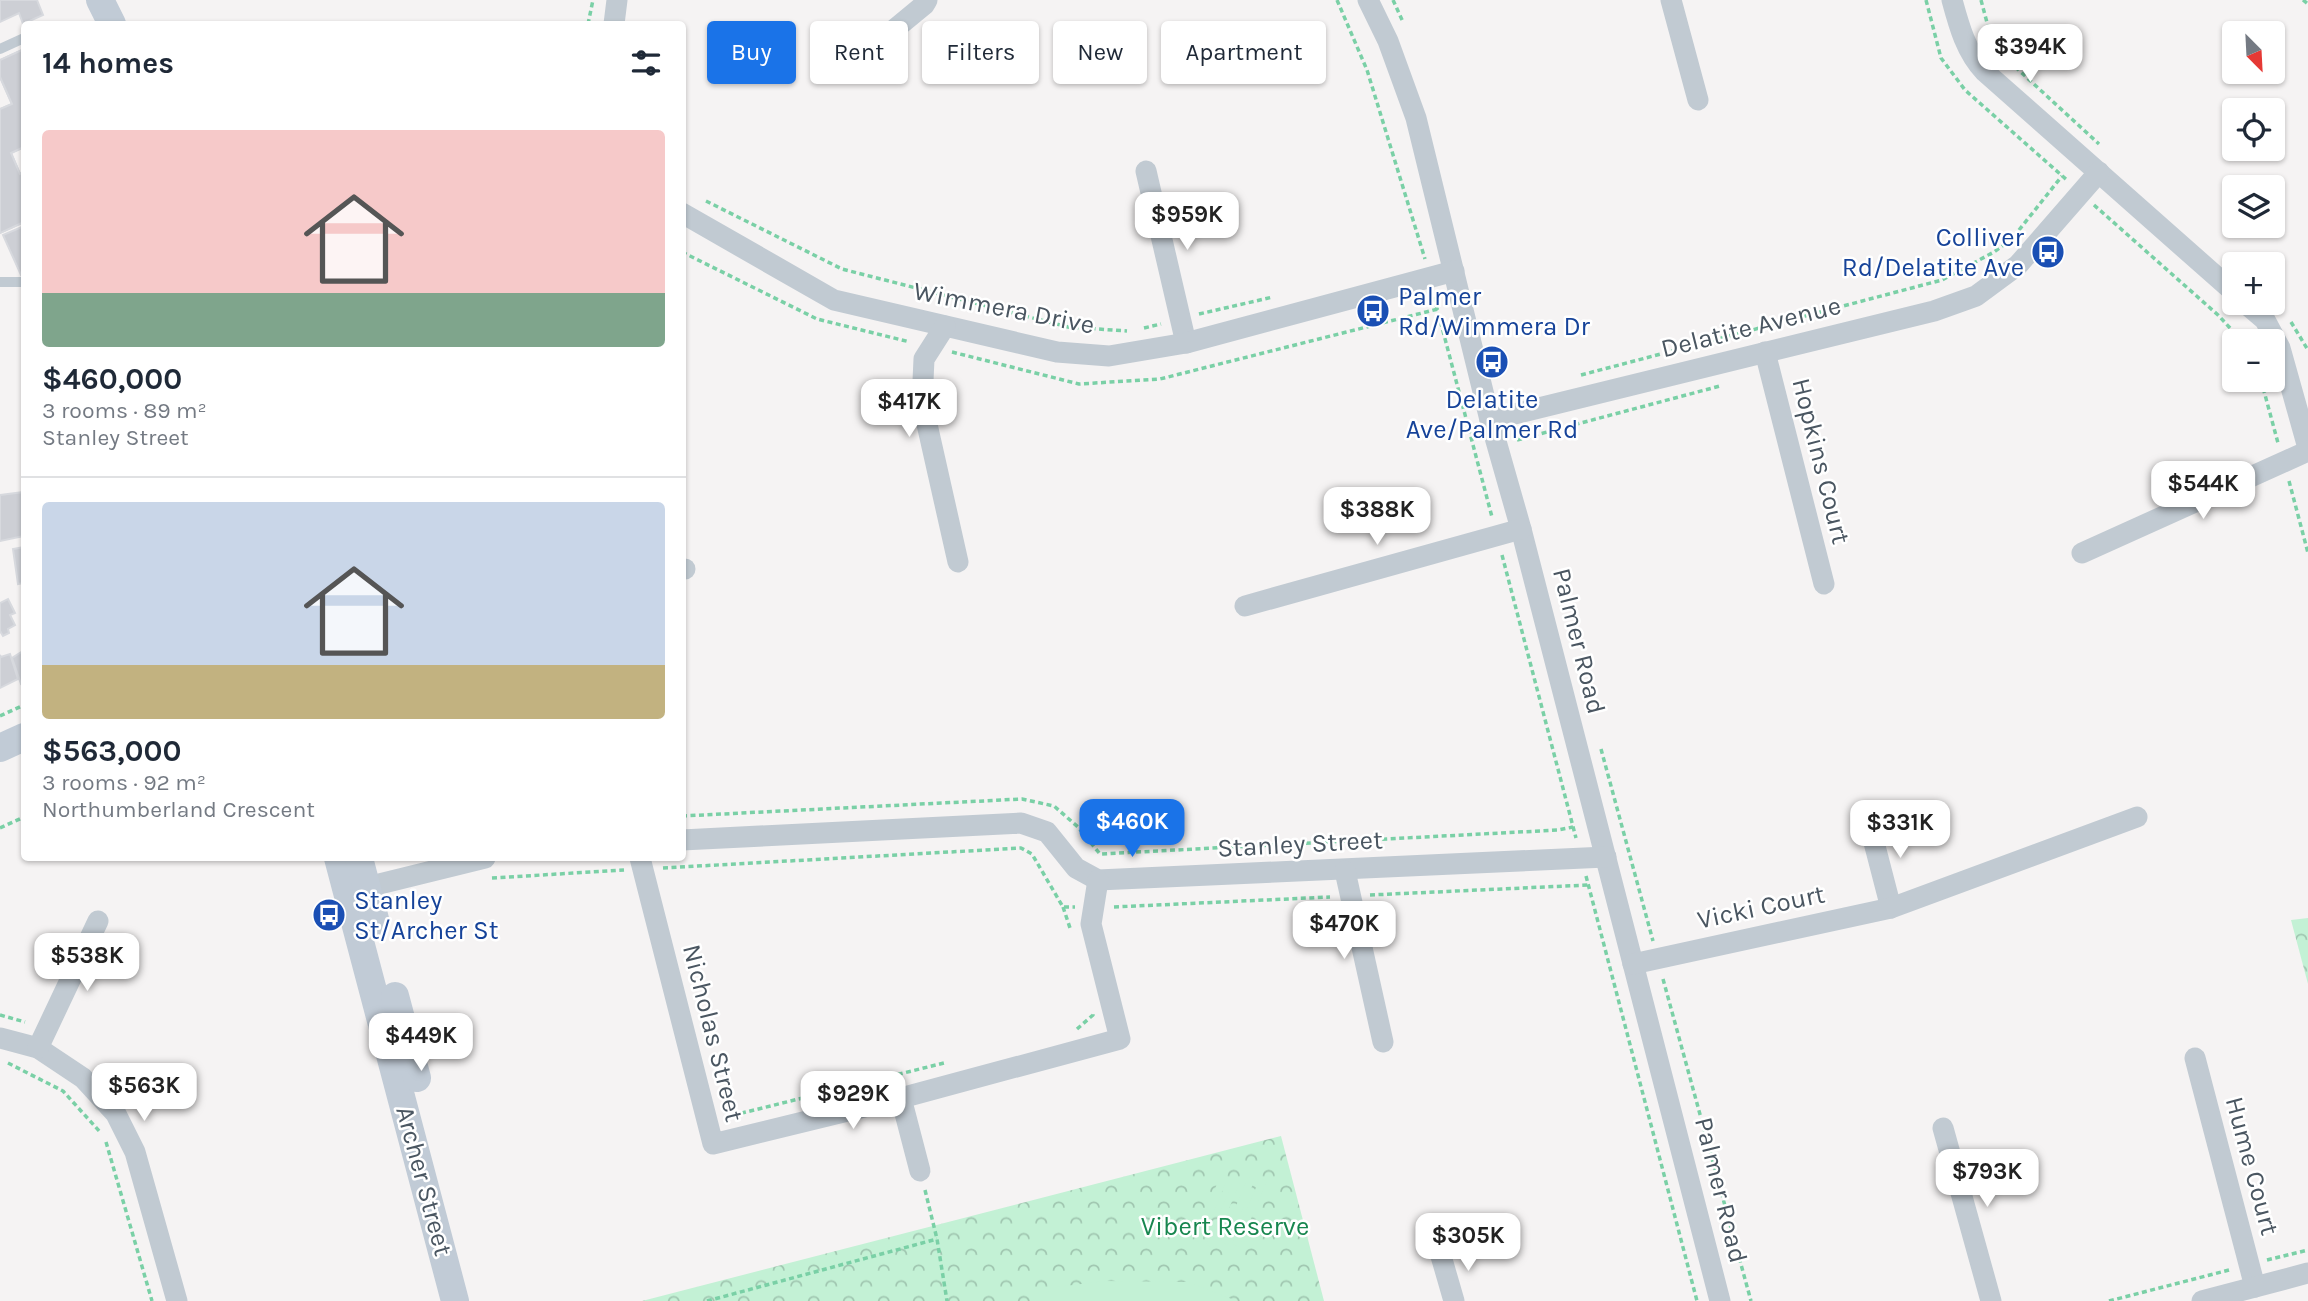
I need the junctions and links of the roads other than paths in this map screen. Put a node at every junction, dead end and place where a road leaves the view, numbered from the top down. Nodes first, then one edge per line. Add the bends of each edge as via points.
1 (86, 0) edge
2 (100, 0) edge
3 (617, 0) edge
4 (927, 0) edge
5 (1368, 0) edge
6 (1671, 0) edge
7 (1952, 0) edge
8 (95, 21) edge
9 (110, 21) edge
10 (614, 21) edge
11 (905, 21) edge
12 (21, 39) edge
13 (0, 49) edge
14 (1698, 100) dead end
15 (1146, 171) dead end
16 (2099, 172) junction
17 (689, 204) edge
18 (1454, 271) junction
19 (2222, 281) edge
20 (0, 282) edge
21 (21, 282) edge
22 (2259, 315) edge
23 (945, 326) junction
24 (1186, 344) junction
25 (1765, 352) junction
26 (1490, 420) junction
27 (2308, 449) edge
28 (1521, 529) junction
29 (2082, 553) dead end
30 (958, 562) dead end
31 (1824, 584) dead end
32 (1245, 606) dead end
33 (21, 738) edge
34 (0, 748) edge
35 (2137, 817) dead end
36 (1868, 823) dead end
37 (686, 840) edge
38 (1606, 857) junction
39 (340, 861) edge
40 (359, 861) edge
41 (473, 861) edge
42 (642, 863) edge
43 (1345, 870) junction
44 (1098, 880) junction
45 (358, 890) junction
46 (1891, 908) junction
47 (98, 921) dead end
48 (1633, 964) junction
49 (0, 1038) edge
50 (1383, 1042) dead end
51 (38, 1048) junction
52 (2196, 1058) dead end
53 (901, 1098) junction
54 (1943, 1128) dead end
55 (920, 1171) road end
56 (444, 1220) junction
57 (1441, 1256) dead end
58 (2308, 1273) edge
59 (2255, 1287) junction
60 (177, 1301) edge
61 (455, 1301) edge
62 (474, 1301) edge
63 (1454, 1301) edge
64 (1720, 1301) edge
65 (1991, 1301) edge
66 (2202, 1301) edge

1 - 8 main road
2 - 9 main road
3 - 10 street
4 - 11 street
5 - 18 street, Palmer Road via 1416,118
6 - 14 street
7 - 16 street via 1978,65
12 - 13 lane
15 - 24 street
16 - 19 street
16 - 25 street, Delatite Avenue via 2018,265 1976,296 1934,312
17 - 23 street, Wimmera Drive via 834,300
18 - 24 street, Wimmera Drive
18 - 26 street, Palmer Road
20 - 21 lane
22 - 27 street via 2280,348
23 - 24 street, Wimmera Drive via 1057,352 1109,356
23 - 30 street via 925,359 922,402
25 - 26 street, Delatite Avenue
25 - 31 street, Hopkins Court
26 - 28 street, Palmer Road
27 - 29 street
28 - 32 street
28 - 38 street, Palmer Road
33 - 34 main road
35 - 46 street, Vicki Court
36 - 46 street
37 - 44 street via 1021,823 1046,832 1076,868
38 - 43 street, Stanley Street
38 - 48 street, Palmer Road
39 - 45 main road, Archer Street
40 - 45 main road, Archer Street
41 - 45 street
42 - 53 street, Nicholas Street via 713,1144
43 - 44 street, Stanley Street
43 - 50 street
44 - 53 street, Nicholas Street via 1091,924 1120,1039
45 - 56 main road, Archer Street
46 - 48 street, Vicki Court
47 - 51 street
48 - 64 street, Palmer Road
49 - 51 street
51 - 60 street via 83,1079 116,1114 135,1152
52 - 59 street, Hume Court
53 - 55 street
54 - 65 street
56 - 61 main road, Archer Street
56 - 62 main road, Archer Street
57 - 63 street
58 - 59 street
59 - 66 street

